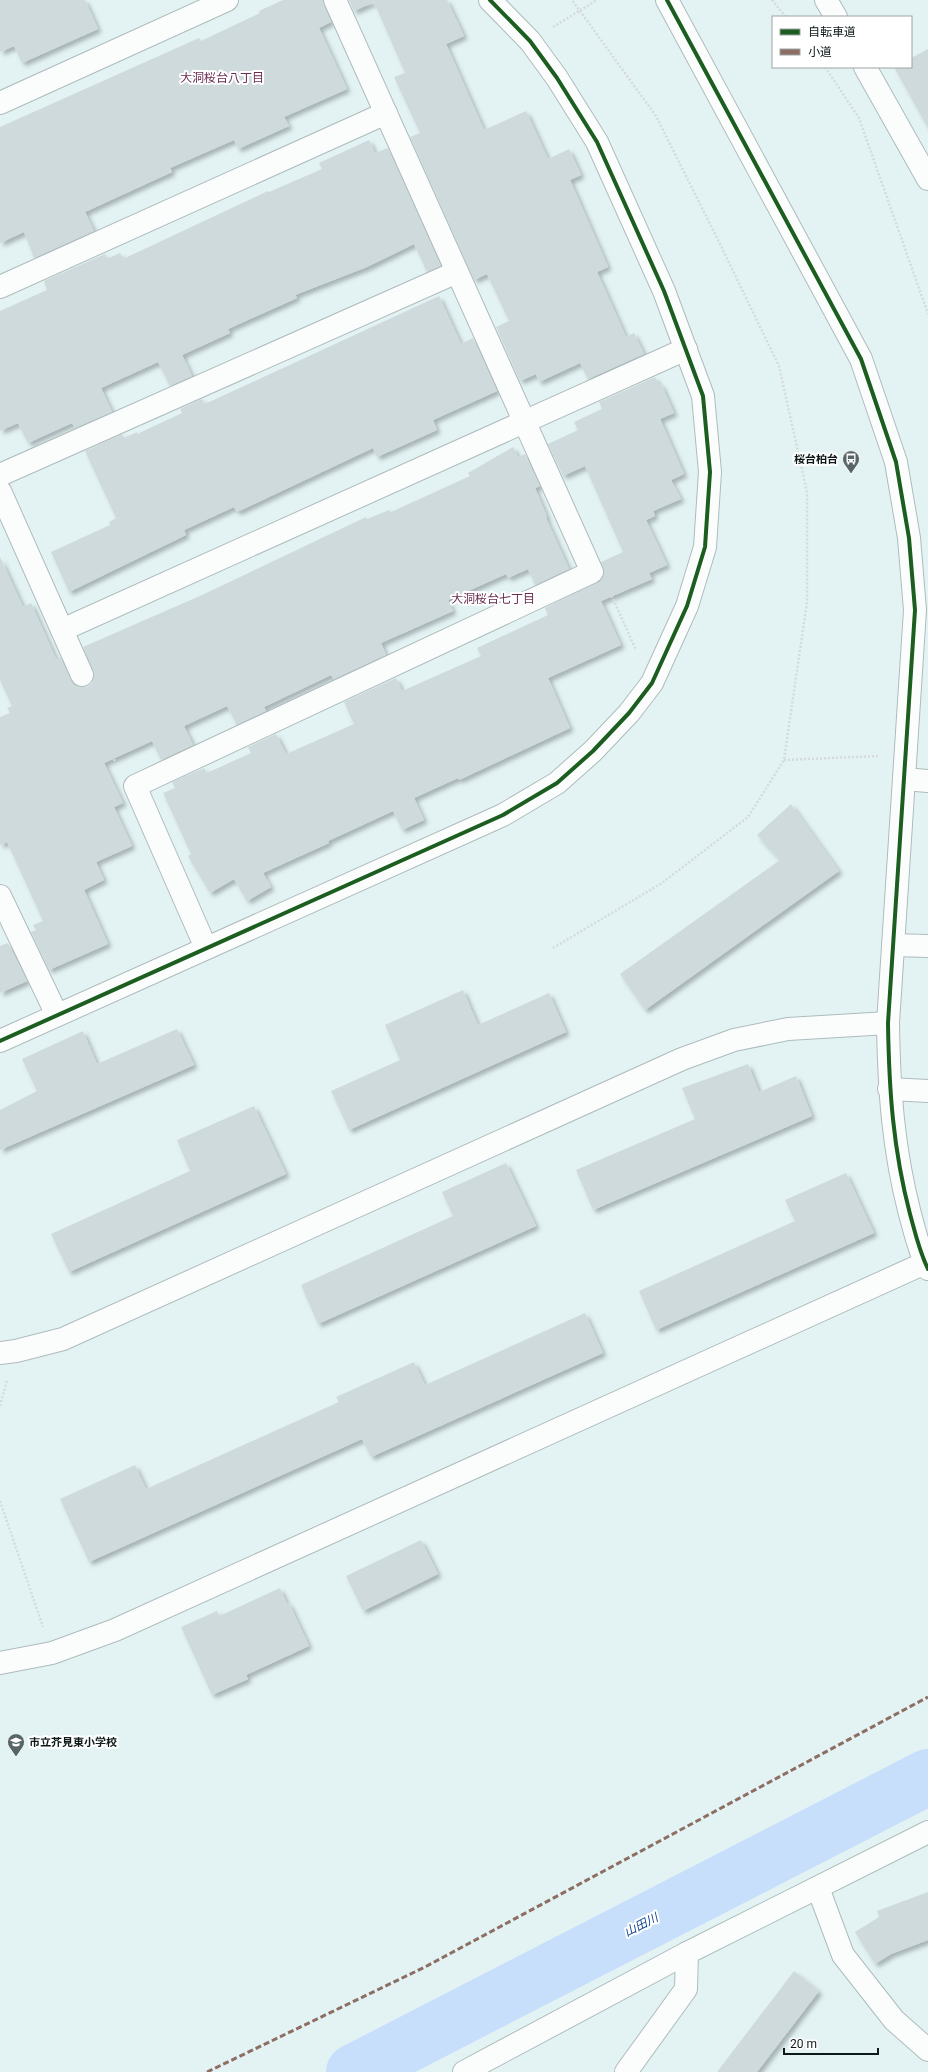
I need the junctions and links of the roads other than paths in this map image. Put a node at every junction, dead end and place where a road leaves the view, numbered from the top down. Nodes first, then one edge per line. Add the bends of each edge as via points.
1 (227, 0) edge
2 (335, 0) edge
3 (490, 0) edge
4 (667, 0) edge
5 (866, 68) edge
6 (0, 103) edge
7 (386, 113) junction
8 (928, 179) edge
9 (457, 272) junction
10 (0, 287) edge
11 (686, 349) junction
12 (524, 422) junction
13 (0, 475) edge
14 (0, 491) edge
15 (62, 630) junction
16 (82, 675) road end
17 (904, 779) junction
18 (928, 781) edge
19 (0, 896) edge
20 (892, 945) junction
21 (928, 946) edge
22 (206, 948) junction
23 (57, 1015) junction
24 (888, 1024) junction
25 (0, 1041) edge
26 (889, 1089) junction
27 (928, 1091) edge
28 (925, 1256) edge
29 (0, 1353) edge
30 (0, 1663) edge
31 (928, 1832) edge
32 (818, 1888) junction
33 (687, 1953) junction
34 (928, 2050) edge
35 (464, 2072) edge
36 (626, 2072) edge

1 - 6 street
2 - 7 street
3 - 11 street via 530,41 557,78 597,142 664,291
4 - 17 street via 861,359 896,462 910,538 915,610
5 - 8 street
7 - 9 street
7 - 10 street
9 - 12 street
9 - 13 street
11 - 12 street
11 - 22 street via 703,396 710,472 705,547 687,606 652,683 629,713 594,751 550,787 503,815
12 - 15 street
12 - 22 street via 592,572 135,786
14 - 15 street
15 - 16 street
17 - 18 street
17 - 20 street
19 - 23 street
20 - 21 street
20 - 24 street
22 - 23 street
23 - 25 street
24 - 26 street
24 - 29 street via 788,1029 734,1040 682,1059 63,1339
26 - 27 street
26 - 28 street via 900,1174
28 - 30 street via 115,1630 52,1653
31 - 32 street
32 - 33 street
32 - 34 street via 843,1955 894,2020
33 - 35 street
33 - 36 street via 686,1989

